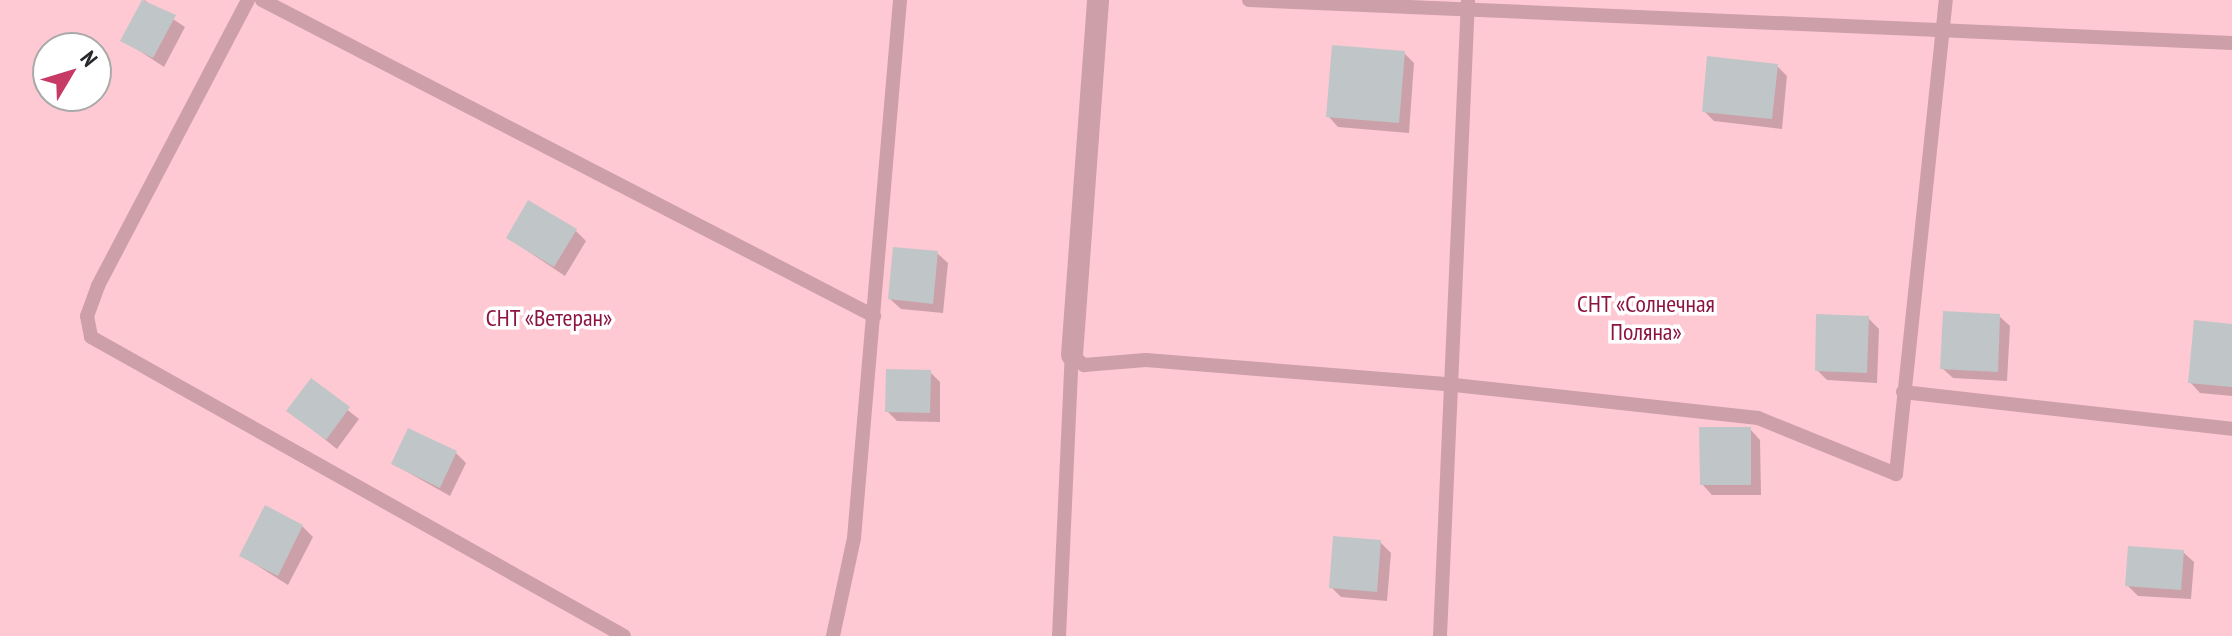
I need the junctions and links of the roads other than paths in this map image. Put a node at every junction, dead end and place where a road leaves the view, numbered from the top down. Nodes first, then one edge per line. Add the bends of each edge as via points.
1 (248, 0) edge
2 (262, 0) edge
3 (900, 0) edge
4 (1098, 0) edge
5 (1249, 0) edge
6 (1946, 0) edge
7 (1468, 3) edge
8 (1943, 31) junction
9 (2232, 43) edge
10 (874, 316) junction
11 (1072, 355) junction
12 (1445, 384) junction
13 (1903, 392) junction
14 (2232, 429) edge
15 (624, 636) edge
16 (833, 636) edge
17 (1059, 636) edge
18 (1440, 636) edge

1 - 15 lane via 98,286 87,316 91,337
2 - 10 lane
3 - 10 lane
4 - 11 street
5 - 7 lane
6 - 8 lane
7 - 8 lane
7 - 12 lane
8 - 9 lane
8 - 13 lane
10 - 16 lane via 854,538
11 - 12 lane via 1084,365 1146,360
11 - 17 lane
12 - 13 lane via 1758,418 1896,474
12 - 18 lane
13 - 14 lane

